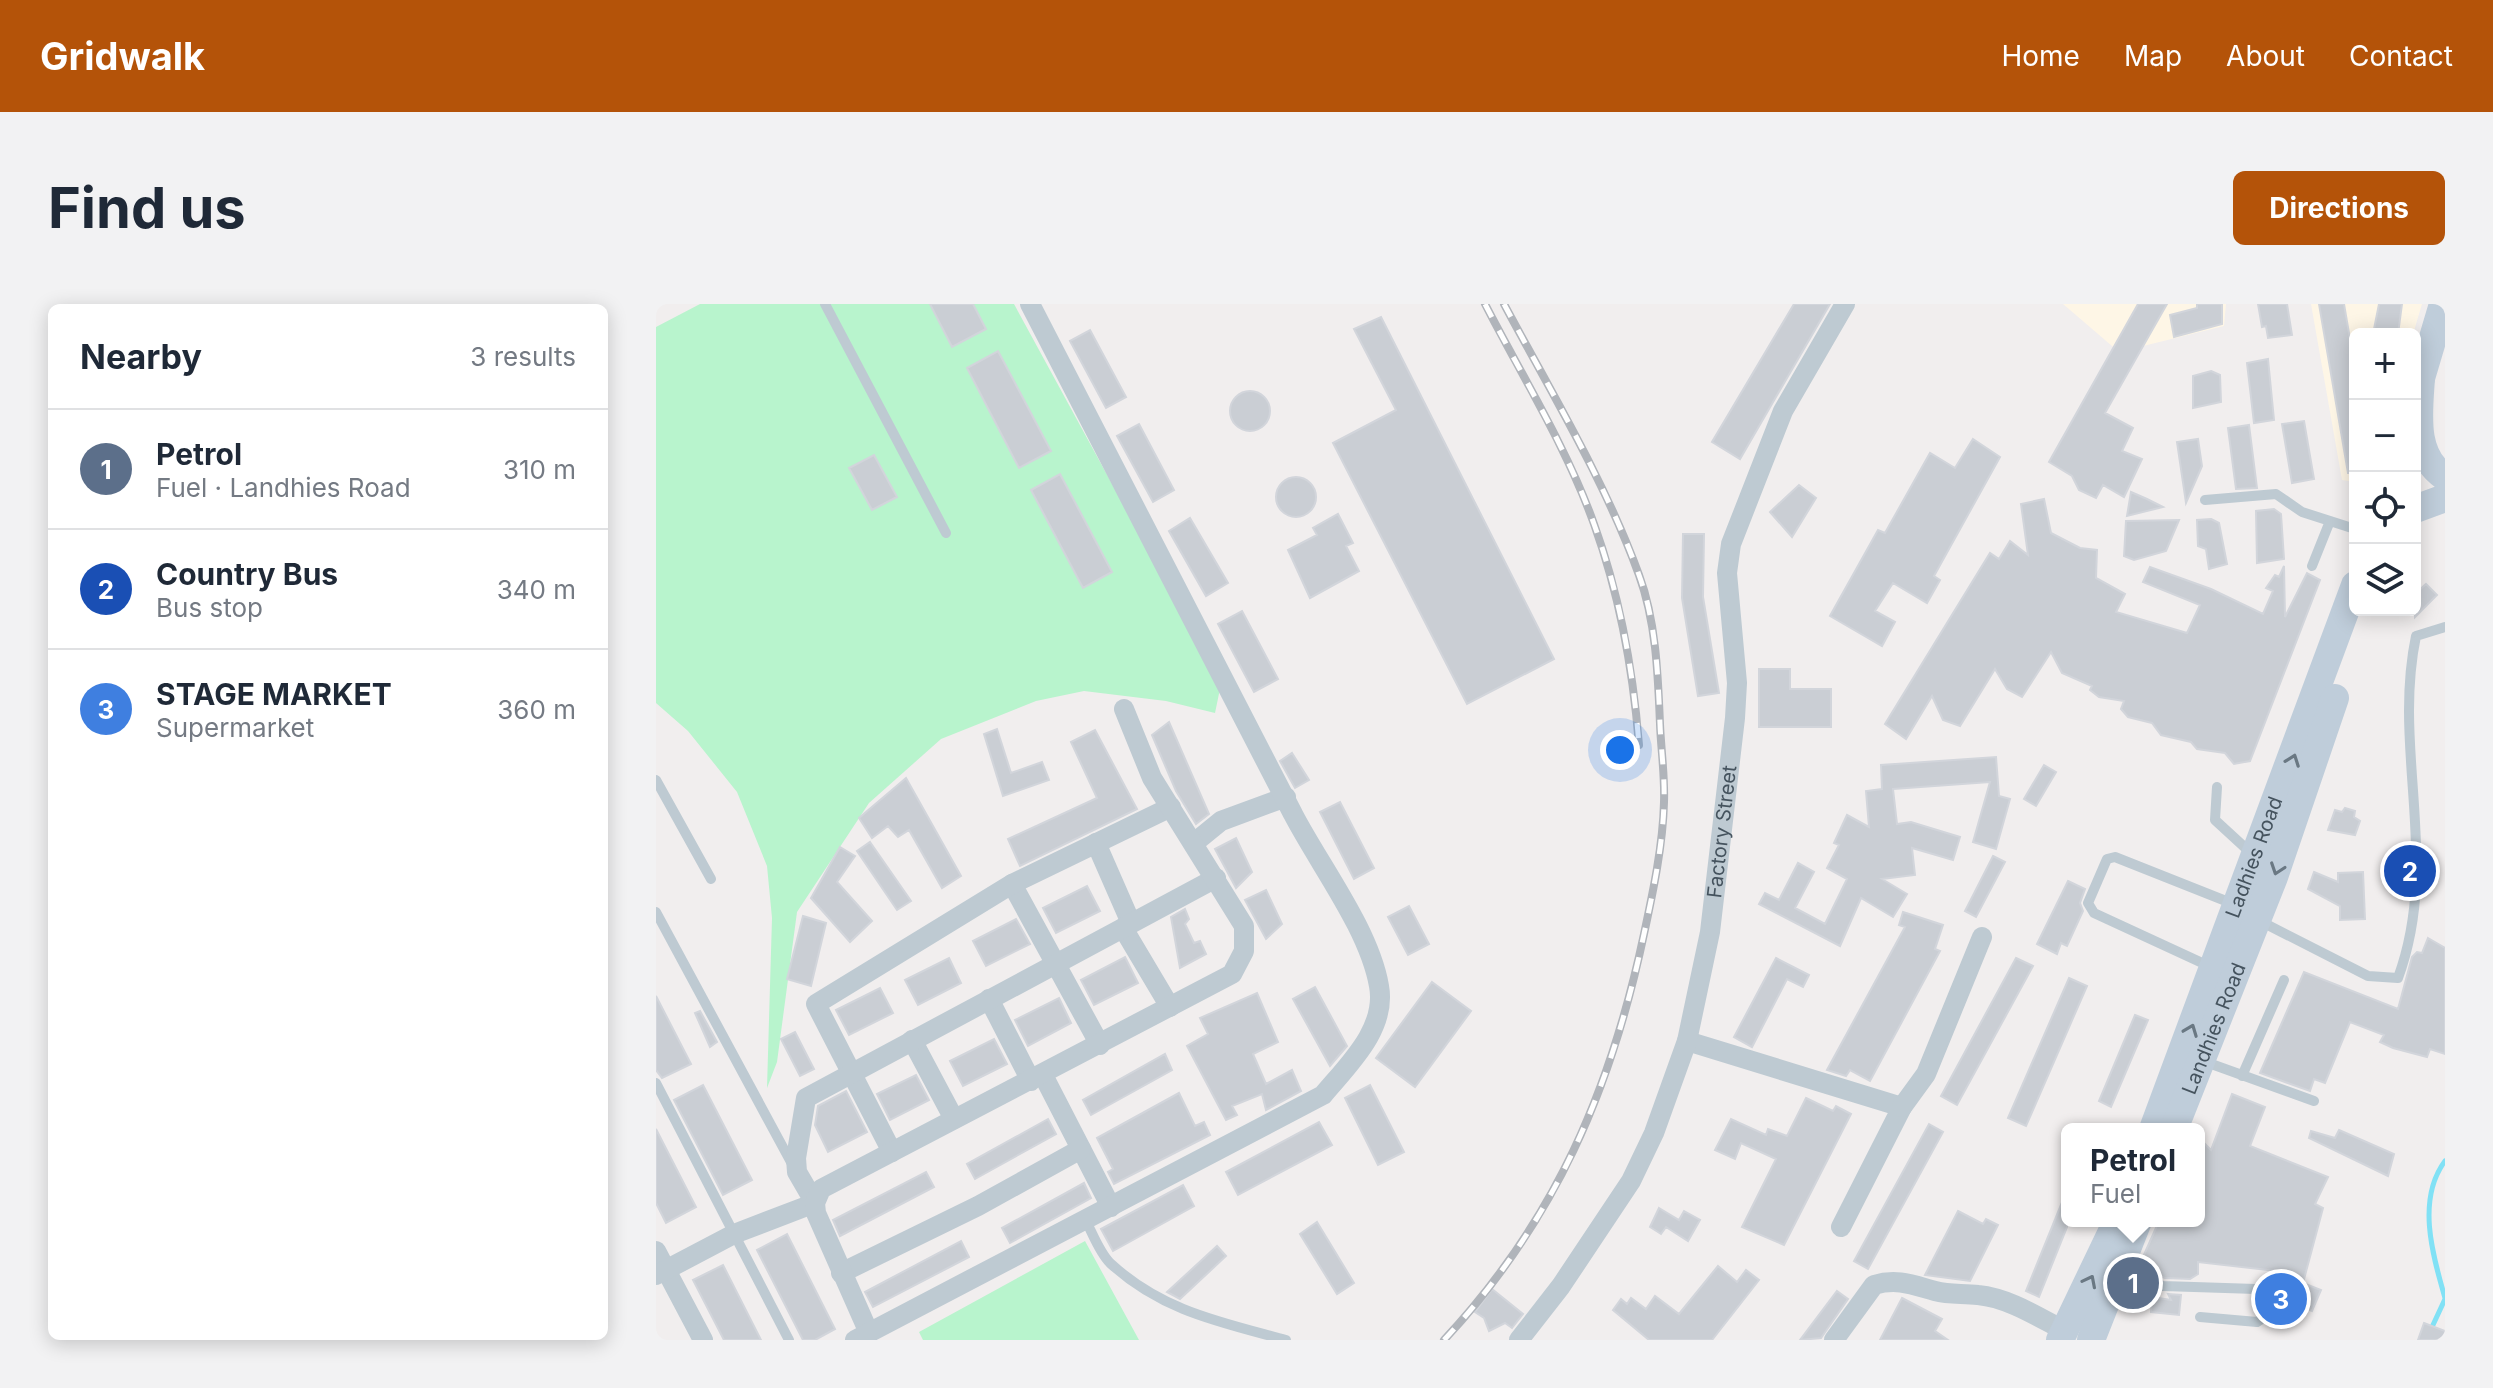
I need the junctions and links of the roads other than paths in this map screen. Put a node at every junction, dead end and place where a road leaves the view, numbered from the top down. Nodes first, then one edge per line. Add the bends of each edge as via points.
1 (825, 304) edge
2 (1030, 304) edge
3 (1845, 304) edge
4 (2442, 325) edge
5 (2421, 380) edge
6 (2418, 400) edge
7 (2445, 477) edge
8 (2445, 498) edge
9 (2205, 500) dead end
10 (2421, 507) edge
11 (2330, 521) junction
12 (2349, 527) edge
13 (946, 533) dead end
14 (2312, 566) dead end
15 (2349, 602) edge
16 (2363, 616) edge
17 (2445, 627) edge
18 (1124, 709) dead end
19 (656, 780) edge
20 (2217, 787) dead end
21 (1286, 797) junction
22 (1171, 807) junction
23 (1096, 843) junction
24 (1194, 843) junction
25 (2256, 858) junction
26 (1216, 878) junction
27 (711, 879) dead end
28 (1012, 884) junction
29 (656, 912) edge
30 (2248, 913) junction
31 (1127, 925) junction
32 (1982, 937) dead end
33 (1056, 963) junction
34 (2214, 969) junction
35 (2284, 980) dead end
36 (989, 999) junction
37 (1170, 1007) junction
38 (912, 1040) junction
39 (1687, 1041) junction
40 (1100, 1045) junction
41 (2201, 1061) junction
42 (851, 1073) junction
43 (2242, 1076) junction
44 (1037, 1078) junction
45 (656, 1083) edge
46 (2314, 1101) dead end
47 (1902, 1107) junction
48 (954, 1119) junction
49 (2155, 1123) edge
50 (2176, 1123) edge
51 (1081, 1149) junction
52 (892, 1152) junction
53 (797, 1172) junction
54 (815, 1203) junction
55 (1111, 1207) junction
56 (1085, 1219) junction
57 (1841, 1227) dead end
58 (2115, 1227) edge
59 (2136, 1227) edge
60 (734, 1234) junction
61 (656, 1251) edge
62 (2121, 1263) junction
63 (661, 1273) edge
64 (841, 1273) junction
65 (2200, 1317) dead end
66 (862, 1336) edge
67 (2072, 1337) edge
68 (703, 1340) edge
69 (789, 1340) edge
70 (1286, 1340) edge
71 (1519, 1340) edge
72 (1834, 1340) edge

1 - 13 lane
2 - 21 street
3 - 39 street, Factory Street via 1783,411 1731,544 1727,573 1735,718 1710,932
4 - 5 main road
6 - 7 main road via 2423,450
8 - 10 main road
9 - 11 lane via 2276,494 2302,512
11 - 12 lane
11 - 14 lane
25 -> 15 main road, Ladhies Road
16 -> 30 main road, Landhies Road
17 - 30 lane via 2416,636 2408,674 2418,896 2398,978 2368,976
18 - 22 street via 1152,778
19 - 27 lane
20 - 25 lane via 2215,820
21 - 24 street via 1221,821
21 - 55 street via 1371,962 1379,987 1377,1020 1323,1095
22 - 23 street
22 - 24 street
23 - 28 street
23 - 31 street
24 - 26 street
25 - 30 main road, Ladhies Road
26 - 31 street
26 - 37 street via 1244,926 1244,951 1232,974
28 - 33 street
28 - 42 street via 816,1004
29 - 53 lane
30 - 34 main road, Ladhies Road
30 - 34 lane via 2115,857 2107,859 2088,903 2094,913
30 - 41 main road, Landhies Road
31 - 33 street
31 - 37 street
32 - 47 street via 1926,1074
33 - 36 street
33 - 40 street
49 -> 34 main road, Ladhies Road
35 - 43 lane
36 - 38 street
36 - 44 street
37 - 40 street
38 - 42 street
38 - 48 street
39 - 47 street
39 - 71 street, Factory Street via 1631,1181
40 - 44 street
41 - 43 lane
41 - 50 main road, Landhies Road
42 - 52 street
42 - 53 street via 803,1105
43 - 46 lane
44 - 48 street
44 - 51 street
45 - 60 lane
47 - 57 street
48 - 52 street
51 - 55 street
51 - 64 street
52 - 54 street via 821,1189
53 - 54 street
54 - 60 street
54 - 64 street
55 - 56 street
56 - 66 street
56 - 70 lane via 1108,1261 1159,1298 1189,1314
67 -> 58 main road
59 - 62 main road
60 - 63 street
60 - 69 lane
61 - 63 street
62 - 65 lane via 2163,1286 2256,1289 2266,1296 2263,1318 2257,1322
62 - 67 main road
63 - 68 street
64 - 66 street
67 - 72 street via 2003,1301 1885,1282 1874,1285

